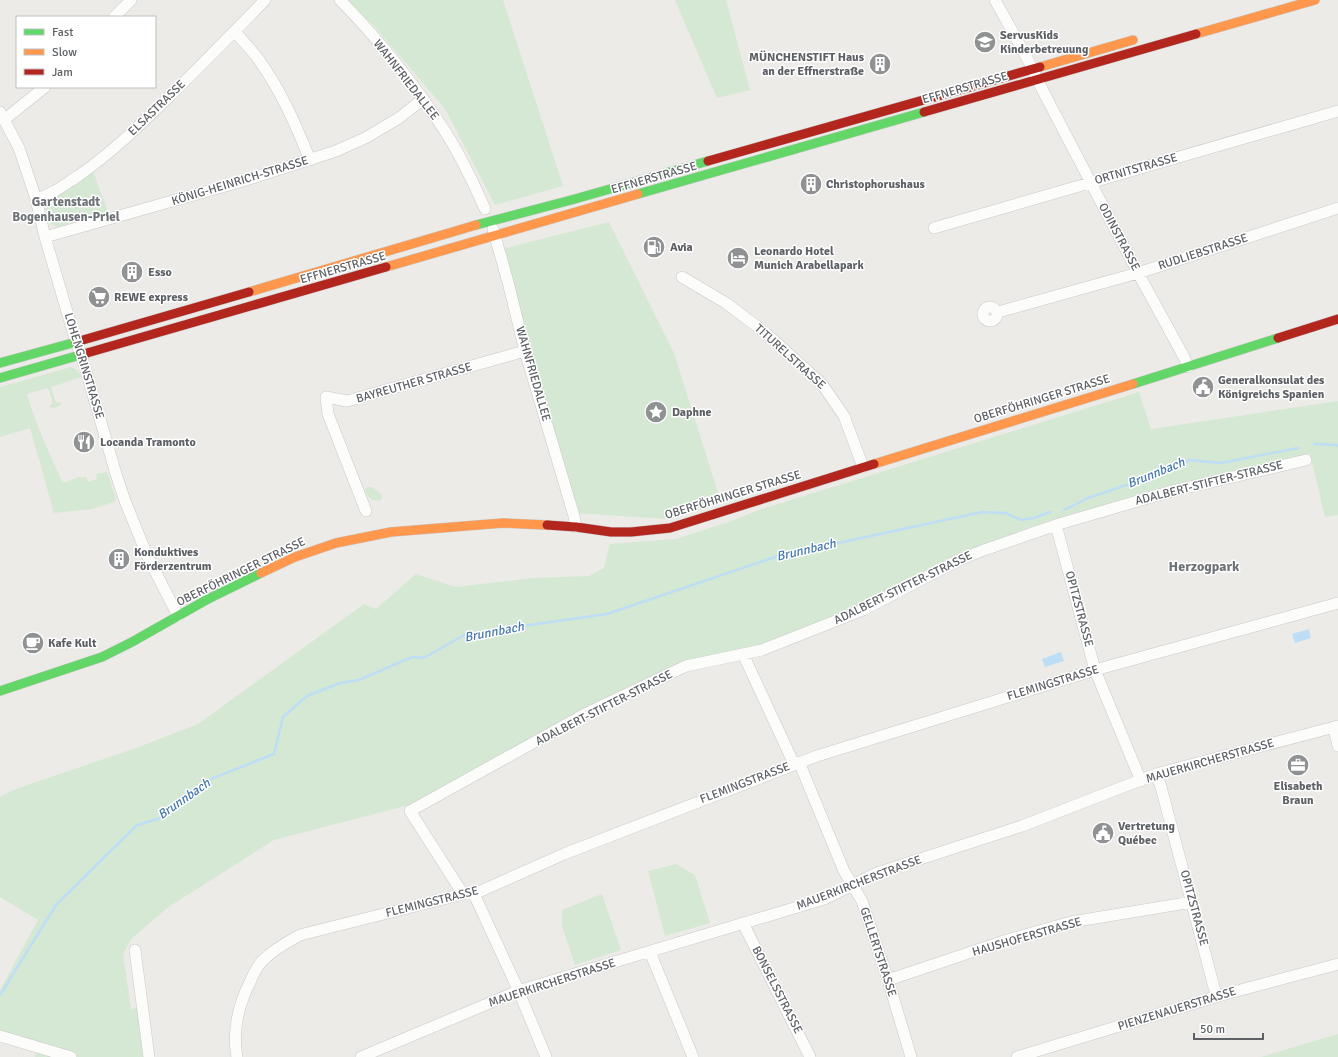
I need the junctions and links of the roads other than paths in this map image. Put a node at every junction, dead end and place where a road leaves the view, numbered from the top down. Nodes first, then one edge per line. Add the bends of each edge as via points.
1 (131, 0) edge
2 (265, 0) edge
3 (340, 0) edge
4 (995, 0) edge
5 (1315, 0) edge
6 (115, 16) edge
7 (235, 32) junction
8 (1144, 36) dead end
9 (1032, 69) junction
10 (1037, 79) junction
11 (44, 88) edge
12 (423, 99) junction
13 (1338, 111) edge
14 (2, 116) edge
15 (310, 160) junction
16 (1091, 182) junction
17 (36, 200) junction
18 (1338, 208) edge
19 (485, 209) dead end
20 (490, 221) junction
21 (934, 228) dead end
22 (495, 236) junction
23 (45, 237) junction
24 (1138, 273) junction
25 (682, 277) dead end
26 (998, 312) dead end
27 (1338, 319) edge
28 (76, 342) junction
29 (525, 351) junction
30 (80, 356) junction
31 (0, 363) edge
32 (1188, 367) junction
33 (0, 378) edge
34 (1306, 460) dead end
35 (863, 466) junction
36 (366, 512) dead end
37 (1056, 525) junction
38 (576, 527) junction
39 (1338, 603) edge
40 (178, 616) junction
41 (743, 654) junction
42 (1095, 670) junction
43 (0, 691) edge
44 (1336, 727) edge
45 (1338, 746) edge
46 (797, 763) junction
47 (1156, 774) junction
48 (1141, 781) junction
49 (853, 885) junction
50 (463, 894) junction
51 (474, 894) junction
52 (1192, 902) junction
53 (743, 923) junction
54 (135, 950) dead end
55 (650, 952) junction
56 (1338, 964) edge
57 (888, 980) junction
58 (518, 991) junction
59 (1218, 996) junction
60 (0, 1036) edge
61 (71, 1057) edge
62 (149, 1057) edge
63 (237, 1057) edge
64 (361, 1057) edge
65 (546, 1057) edge
66 (693, 1057) edge
67 (810, 1057) edge
68 (911, 1057) edge
69 (1017, 1057) edge

1 - 6 street
2 - 7 street, ELSASTRASSE
3 - 12 street, WAHNFRIEDALLEE
4 - 9 street, ODINSTRASSE
5 - 10 main road, EFFNERSTRASSE
7 - 15 street via 258,60 281,95
7 - 17 street, ELSASTRASSE via 102,159 48,196
8 - 9 main road, EFFNERSTRASSE
9 - 10 street, ODINSTRASSE
9 - 20 main road, EFFNERSTRASSE
10 - 16 street, ODINSTRASSE
10 - 22 main road, EFFNERSTRASSE
11 - 14 street
12 - 15 street, KÖNIG-HEINRICH-STRASSE via 399,118 365,138
12 - 19 street, WAHNFRIEDALLEE via 467,169
13 - 16 street, ORTNITSTRASSE
14 - 17 street, LOHENGRINSTRASSE via 19,148
15 - 23 street, KÖNIG-HEINRICH-STRASSE
16 - 21 street, ORTNITSTRASSE
16 - 24 street, ODINSTRASSE
17 - 23 street, LOHENGRINSTRASSE
18 - 24 street, RUDLIEBSTRASSE
20 - 22 street, WAHNFRIEDALLEE
20 - 28 main road, EFFNERSTRASSE
22 - 29 street, WAHNFRIEDALLEE
22 - 30 main road, EFFNERSTRASSE
23 - 28 street, LOHENGRINSTRASSE
24 - 26 street, RUDLIEBSTRASSE
24 - 32 street, ODINSTRASSE
25 - 35 street, TITURELSTRASSE via 731,307 767,334 822,384 844,416
27 - 32 main road, OBERFÖHRINGER STRASSE
28 - 30 street, LOHENGRINSTRASSE
28 - 31 main road, EFFNERSTRASSE
29 - 36 street, BAYREUTHER STRASSE via 347,401 326,397 328,414
29 - 38 street, WAHNFRIEDALLEE
30 - 33 main road, EFFNERSTRASSE
30 - 40 street, LOHENGRINSTRASSE via 125,501 147,555
32 - 35 main road, OBERFÖHRINGER STRASSE
34 - 37 street, ADALBERT-STIFTER-STRASSE via 1172,491
35 - 38 main road, OBERFÖHRINGER STRASSE via 670,528 611,532
37 - 41 street, ADALBERT-STIFTER-STRASSE via 959,560 863,610 762,650
37 - 42 street, OPITZSTRASSE
38 - 40 main road, OBERFÖHRINGER STRASSE via 503,523 467,525 391,532 336,543 296,557
39 - 42 street, FLEMINGSTRASSE
40 - 43 main road, OBERFÖHRINGER STRASSE via 102,657
41 - 46 street, GELLERTSTRASSE
41 - 50 street, ADALBERT-STIFTER-STRASSE via 686,666 585,714 410,811
42 - 46 street, FLEMINGSTRASSE
42 - 48 street, OPITZSTRASSE
44 - 45 street
44 - 47 street, MAUERKIRCHERSTRASSE
46 - 49 street, GELLERTSTRASSE via 844,871
46 - 51 street, FLEMINGSTRASSE via 564,854
47 - 48 street, MAUERKIRCHERSTRASSE
47 - 52 street, OPITZSTRASSE
48 - 49 street, MAUERKIRCHERSTRASSE via 1022,826 877,874
49 - 53 street, MAUERKIRCHERSTRASSE via 824,899
49 - 57 street, GELLERTSTRASSE via 862,901
50 - 51 street, FLEMINGSTRASSE
50 - 63 street, FLEMINGSTRASSE via 300,935 281,945 262,962 242,998 236,1021
51 - 58 street
52 - 57 street, HAUSHOFERSTRASSE via 1071,922 1007,940
52 - 59 street, OPITZSTRASSE
53 - 55 street, MAUERKIRCHERSTRASSE
53 - 67 street, BONSELSSTRASSE
54 - 62 street
55 - 58 street, MAUERKIRCHERSTRASSE
55 - 66 street
56 - 59 street, PIENZENAUERSTRASSE
57 - 68 street, GELLERTSTRASSE
58 - 64 street, MAUERKIRCHERSTRASSE
58 - 65 street
59 - 69 street, PIENZENAUERSTRASSE
60 - 61 street

